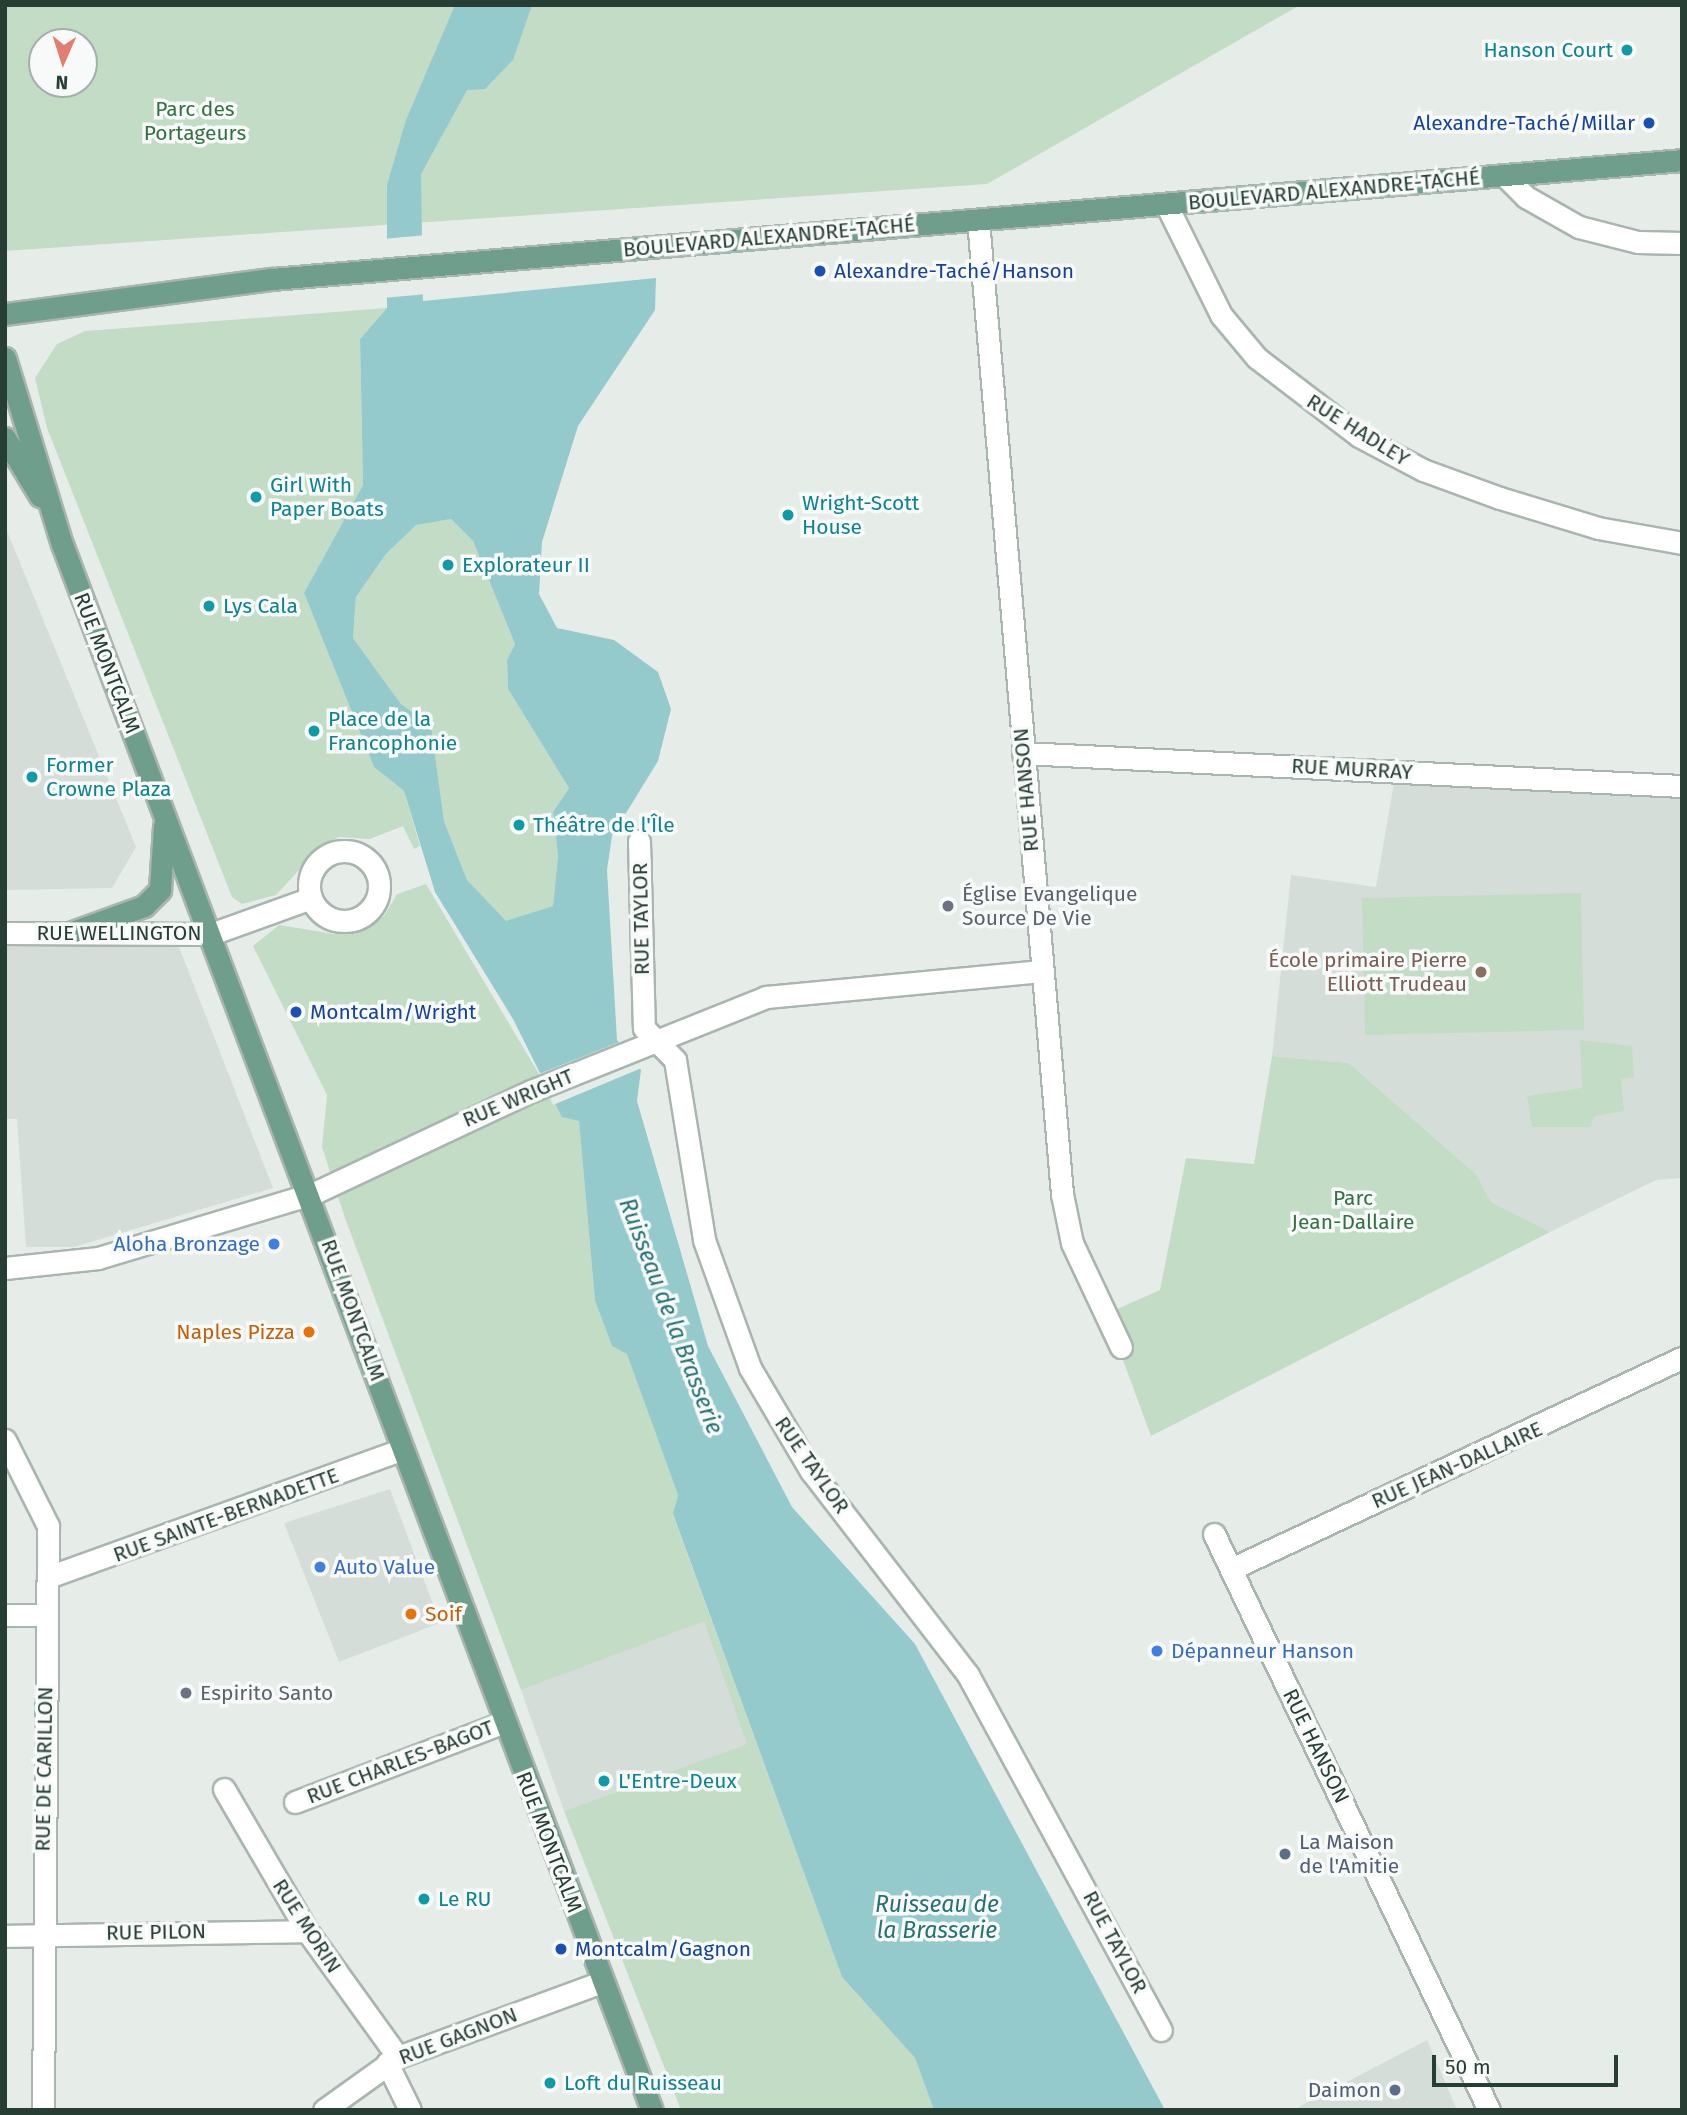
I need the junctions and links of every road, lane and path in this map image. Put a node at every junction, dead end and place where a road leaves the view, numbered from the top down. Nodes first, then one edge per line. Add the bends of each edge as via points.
1 (1682, 160) edge
2 (1505, 176) junction
3 (1166, 204) junction
4 (978, 220) junction
5 (1682, 243) edge
6 (5, 314) edge
7 (34, 314) junction
8 (5, 324) edge
9 (5, 358) edge
10 (5, 438) edge
11 (50, 512) junction
12 (1682, 543) edge
13 (1023, 753) junction
14 (1682, 786) edge
15 (164, 813) junction
16 (639, 841) dead end
17 (311, 898) dead end
18 (72, 932) junction
19 (5, 933) edge
20 (211, 934) junction
21 (1042, 971) junction
22 (656, 1040) junction
23 (312, 1194) junction
24 (5, 1269) edge
25 (1121, 1347) dead end
26 (1682, 1358) edge
27 (5, 1440) edge
28 (403, 1449) junction
29 (1214, 1534) dead end
30 (1231, 1569) junction
31 (48, 1577) junction
32 (5, 1615) edge
33 (47, 1615) junction
34 (505, 1722) junction
35 (224, 1789) dead end
36 (295, 1802) dead end
37 (307, 1931) junction
38 (42, 1934) junction
39 (5, 1936) edge
40 (602, 1982) junction
41 (1161, 2030) dead end
42 (392, 2060) junction
43 (43, 2110) edge
44 (324, 2110) edge
45 (410, 2110) edge
46 (652, 2110) edge
47 (1489, 2110) edge

1 - 2 main road, BOULEVARD ALEXANDRE-TACHÉ
2 - 3 main road, BOULEVARD ALEXANDRE-TACHÉ
2 - 5 street, BOULEVARD ALEXANDRE-TACHÉ via 1526,197 1579,227 1639,242
3 - 4 main road, BOULEVARD ALEXANDRE-TACHÉ
3 - 12 street, RUE HADLEY via 1221,315 1257,358 1359,436 1423,470 1500,498 1598,528
4 - 7 main road, BOULEVARD ALEXANDRE-TACHÉ via 360,271 195,288
4 - 13 street, RUE HANSON
6 - 7 main road, BOULEVARD ALEXANDRE-TACHÉ
7 - 8 main road, BOULEVARD ALEXANDRE-TACHÉ
9 - 11 main road, RUE MONTCALM via 31,429
10 - 11 main road, RUE MONTCALM
11 - 15 main road, RUE MONTCALM
13 - 14 street, RUE MURRAY
13 - 21 street, RUE HANSON
15 - 18 main road via 160,890 144,906
15 - 20 main road, RUE MONTCALM
16 - 22 street, RUE TAYLOR via 644,1028
17 - 20 street, RUE WELLINGTON
18 - 19 street, RUE WELLINGTON
18 - 20 street, RUE WELLINGTON
20 - 23 main road, RUE MONTCALM
21 - 22 street, RUE WRIGHT via 766,997
21 - 25 street, RUE HANSON via 1067,1228
22 - 23 street, RUE WRIGHT via 531,1091
22 - 41 street, RUE TAYLOR via 675,1060 704,1240 750,1368 811,1471 968,1675
23 - 24 street, RUE WRIGHT via 98,1258
23 - 28 main road, RUE MONTCALM
26 - 30 street, RUE JEAN-DALLAIRE
27 - 31 street, RUE DE CARILLON via 46,1512
28 - 31 street, RUE SAINTE-BERNADETTE
28 - 34 main road, RUE MONTCALM
29 - 30 street, RUE HANSON
30 - 47 street, RUE HANSON
31 - 33 street, RUE DE CARILLON
32 - 33 street
33 - 38 street, RUE DE CARILLON
34 - 36 street, RUE CHARLES-BAGOT
34 - 40 main road, RUE MONTCALM
35 - 37 street, RUE MORIN
37 - 38 street, RUE PILON
37 - 42 street, RUE MORIN
38 - 39 street, RUE PILON
38 - 43 street, RUE DE CARILLON
40 - 42 street, RUE GAGNON
40 - 46 main road, RUE MONTCALM
42 - 44 street, RUE GAGNON
42 - 45 street, RUE MORIN

